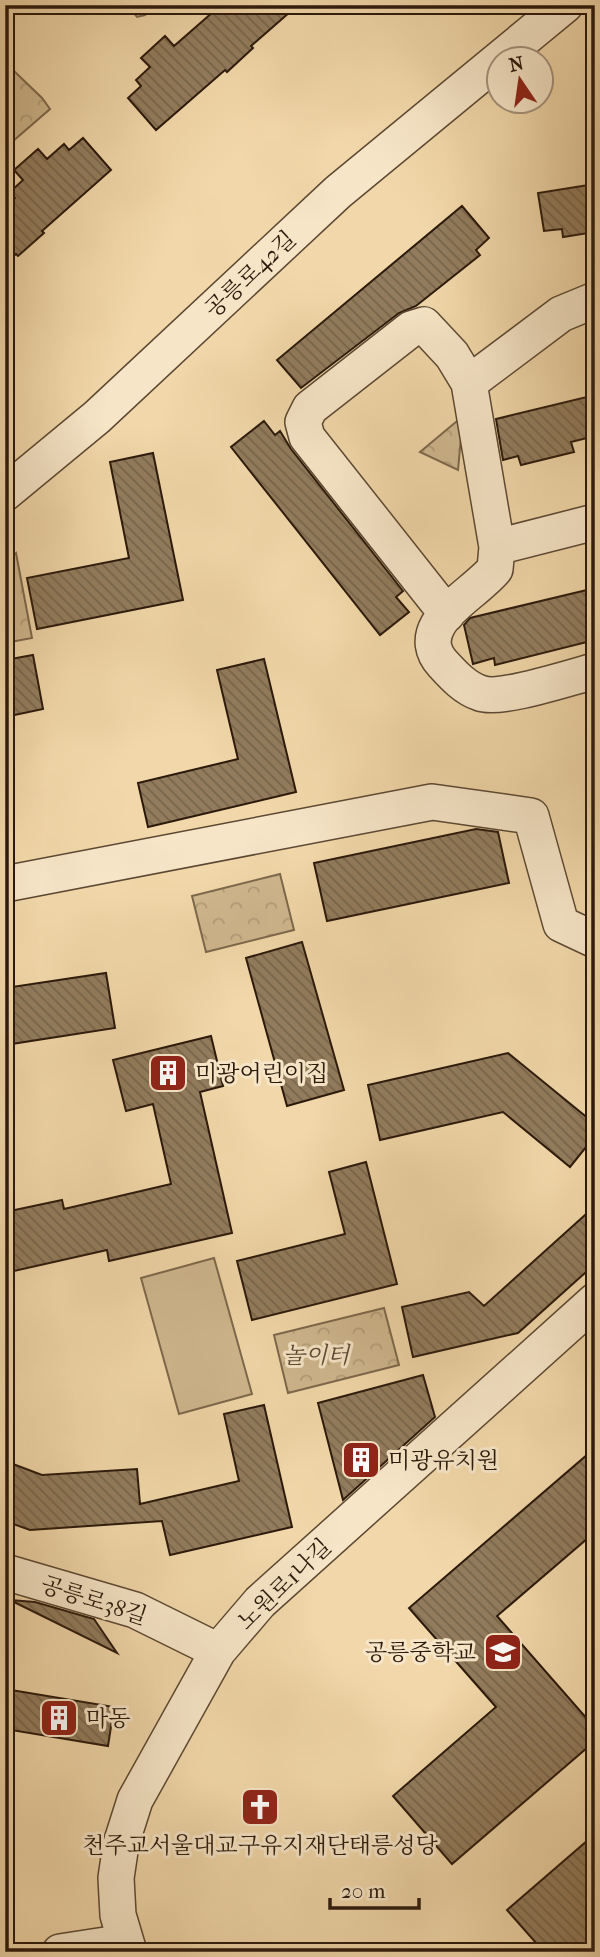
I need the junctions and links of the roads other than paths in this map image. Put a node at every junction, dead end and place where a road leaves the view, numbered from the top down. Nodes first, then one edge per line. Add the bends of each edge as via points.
1 (565, 5) edge
2 (595, 300) edge
3 (469, 383) junction
4 (5, 493) edge
5 (595, 522) edge
6 (496, 547) junction
7 (446, 614) junction
8 (595, 671) edge
9 (5, 884) edge
10 (595, 940) edge
11 (595, 1301) edge
12 (5, 1573) edge
13 (218, 1651) junction
14 (127, 1947) edge
15 (60, 1952) edge

1 - 4 street, 공릉로42길 via 338,192 97,417
2 - 3 street via 561,314
3 - 6 street
3 - 7 street via 429,328 418,326 310,408 303,422 307,437
5 - 6 street
6 - 7 street via 495,569
7 - 8 street via 432,638 433,649 457,679 483,695 500,695
9 - 10 street via 432,802 531,816 561,924
11 - 13 street, 노원로1나길 via 260,1602
12 - 13 street, 공릉로38길 via 135,1609
13 - 14 street, 노원로1나길 via 135,1800 121,1844 116,1878 118,1914
14 - 15 street

